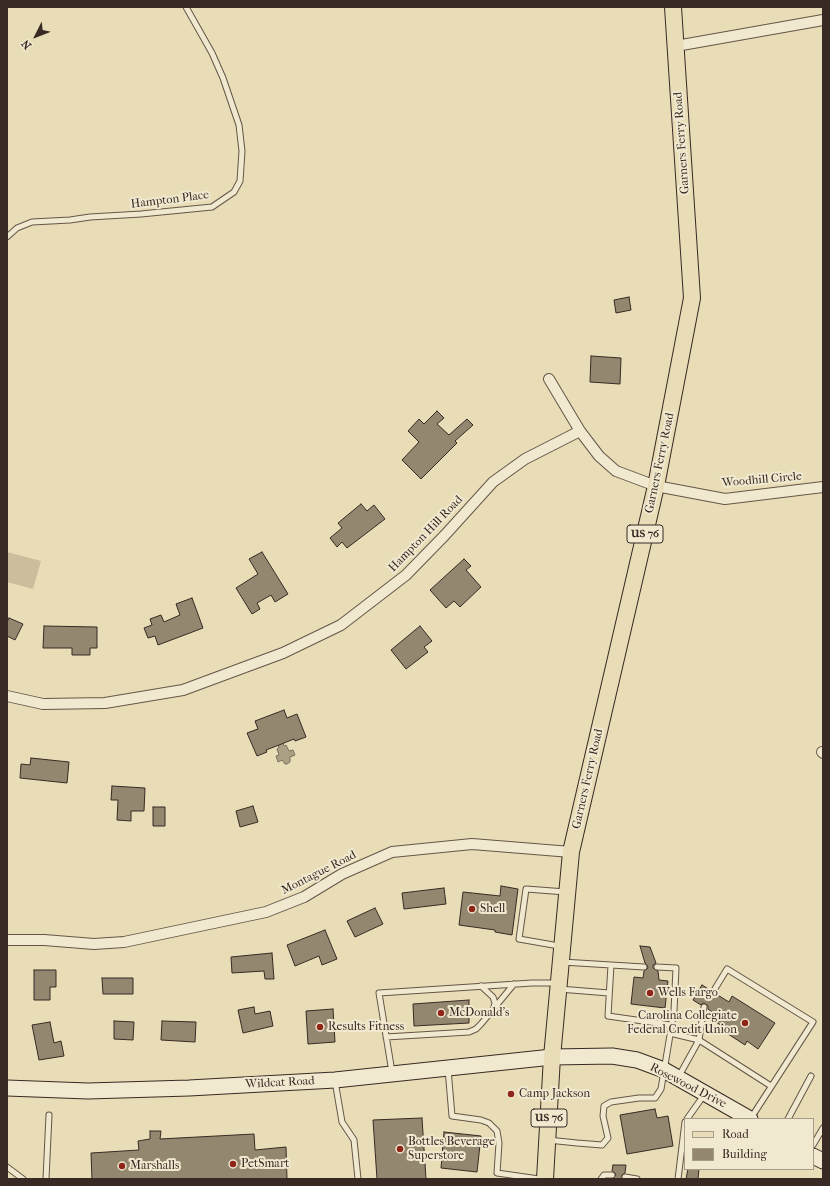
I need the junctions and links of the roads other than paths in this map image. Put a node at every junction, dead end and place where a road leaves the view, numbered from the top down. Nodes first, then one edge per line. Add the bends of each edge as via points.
1 (186, 7) edge
2 (673, 7) edge
3 (823, 20) edge
4 (676, 46) junction
5 (7, 237) edge
6 (549, 379) dead end
7 (580, 431) junction
8 (656, 486) junction
9 (823, 487) edge
10 (7, 696) edge
11 (571, 852) junction
12 (567, 893) junction
13 (7, 940) edge
14 (562, 954) junction
15 (611, 965) junction
16 (644, 967) dead end
17 (657, 967) dead end
18 (514, 984) junction
19 (481, 986) junction
20 (559, 986) junction
21 (713, 992) dead end
22 (610, 993) junction
23 (704, 1007) dead end
24 (494, 1008) junction
25 (672, 1025) junction
26 (670, 1033) junction
27 (386, 1037) junction
28 (699, 1040) junction
29 (552, 1057) junction
30 (448, 1068) junction
31 (664, 1070) junction
32 (392, 1074) junction
33 (811, 1076) dead end
34 (678, 1078) junction
35 (335, 1080) junction
36 (772, 1086) junction
37 (7, 1088) edge
38 (705, 1093) junction
39 (49, 1115) dead end
40 (688, 1118) edge
41 (748, 1118) edge
42 (751, 1118) edge
43 (789, 1118) edge
44 (823, 1128) edge
45 (684, 1130) edge
46 (547, 1139) junction
47 (814, 1143) edge
48 (814, 1156) edge
49 (823, 1161) edge
50 (7, 1167) edge
51 (612, 1175) dead end
52 (625, 1176) dead end
53 (603, 1177) edge
54 (23, 1179) edge
55 (46, 1179) edge
56 (358, 1179) edge
57 (538, 1179) edge
58 (545, 1179) edge
59 (637, 1179) edge
60 (678, 1179) edge

1 - 5 lane, Hampton Place via 224,78 239,125 242,151 240,180 234,192 212,207 32,222 16,228
2 - 4 main road, Garners Ferry Road / US 76
3 - 4 street
4 - 8 main road, Garners Ferry Road / US 76 via 692,298
6 - 7 street
7 - 8 street via 599,456 616,471
7 - 10 street, Hampton Hill Road via 525,459 493,482 406,575 341,625 283,653 183,690 106,703 43,704
8 - 9 street, Woodhill Circle via 725,499
8 - 11 main road, Garners Ferry Road / US 76
11 - 12 main road, Garners Ferry Road / US 76
11 - 13 street, Montague Road via 472,844 392,852 342,874 304,897 266,912 124,942 94,944
12 - 14 main road, Garners Ferry Road / US 76
12 - 14 lane via 526,889 519,939
14 - 15 lane
14 - 20 main road, Garners Ferry Road / US 76
15 - 16 lane
15 - 22 lane
17 - 25 lane via 676,968
18 - 19 lane
18 - 20 lane
18 - 24 lane
19 - 24 lane via 493,997
19 - 27 lane via 378,993
20 - 22 lane
20 - 29 main road, Garners Ferry Road / US 76
21 - 36 lane via 727,969 813,1022
22 - 25 lane via 608,1016
23 - 28 lane
24 - 27 lane via 476,1029 469,1032
25 - 26 lane
26 - 28 lane
26 - 31 lane
27 - 32 lane
28 - 34 lane
28 - 36 lane
29 - 30 main road, Wildcat Road
29 - 31 main road, Rosewood Drive via 612,1056 637,1060
29 - 46 main road, US 76
30 - 32 main road, Wildcat Road
30 - 57 lane via 452,1116 481,1120 489,1123 497,1131 497,1174
31 - 34 main road, Rosewood Drive
31 - 46 lane via 661,1089 655,1098 611,1102 604,1106 603,1116 608,1138 602,1144 577,1144
32 - 35 main road, Wildcat Road
33 - 43 lane
34 - 38 main road, Rosewood Drive
35 - 37 main road, Wildcat Road via 145,1090
35 - 56 lane via 342,1122 354,1140
36 - 42 lane
38 - 40 lane
38 - 41 main road, Rosewood Drive
39 - 55 lane
44 - 47 lane
45 - 60 lane
46 - 58 main road, US 76
48 - 49 main road
50 - 54 lane
51 - 53 lane
52 - 59 lane

